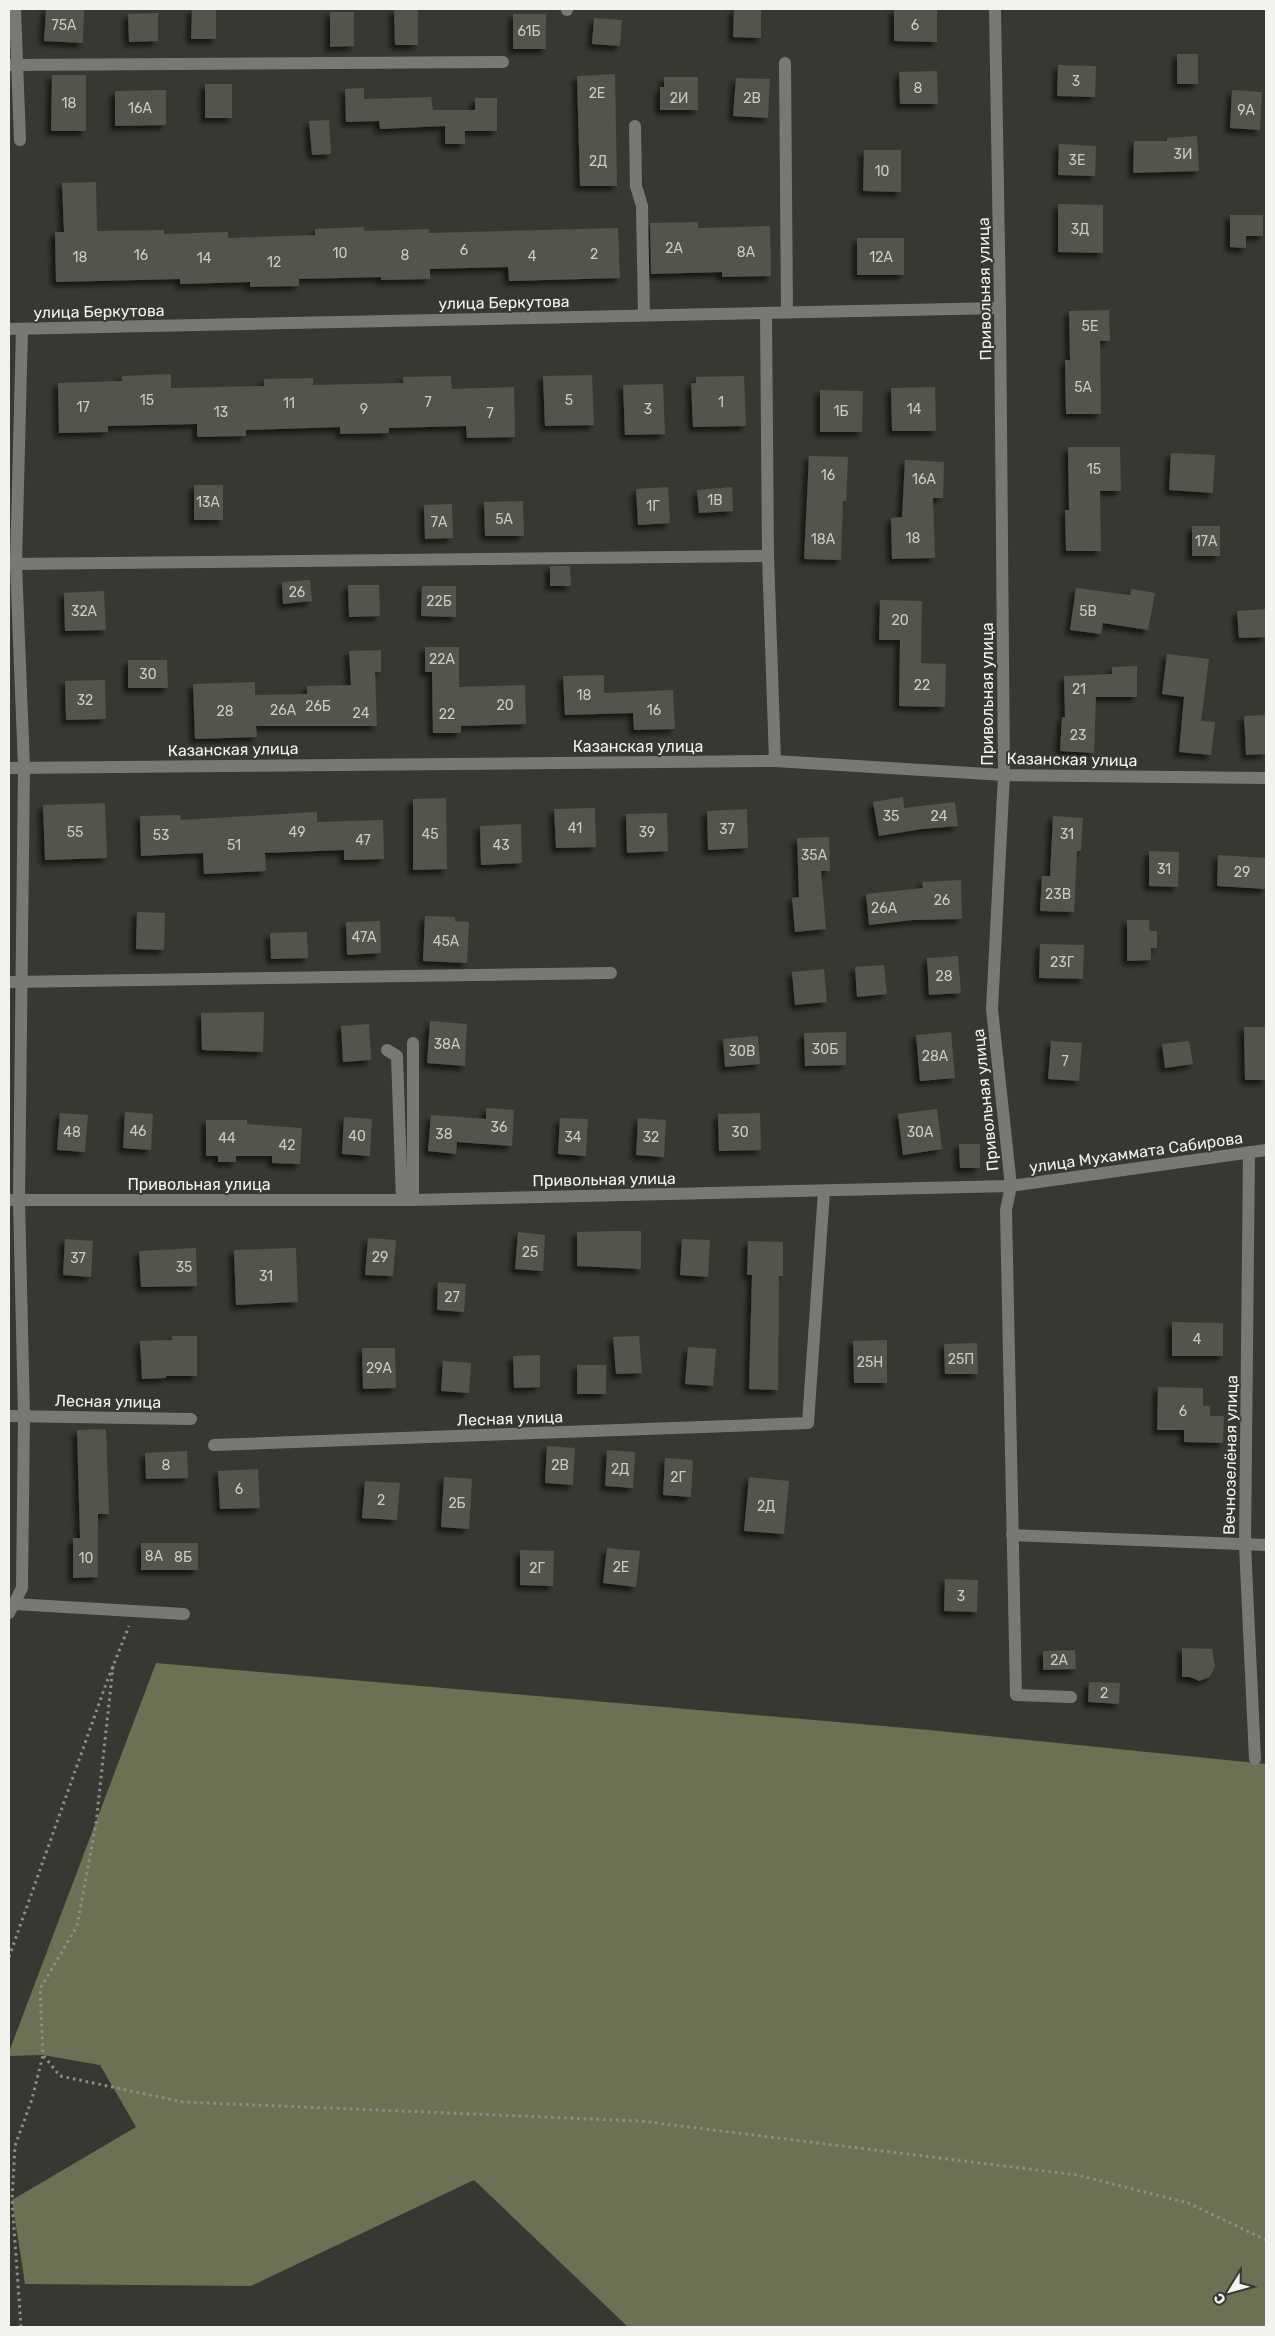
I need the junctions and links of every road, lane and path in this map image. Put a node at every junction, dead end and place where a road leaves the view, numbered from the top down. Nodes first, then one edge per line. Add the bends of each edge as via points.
1 (15, 9) edge
2 (995, 9) edge
3 (503, 62) dead end
4 (785, 63) dead end
5 (13, 65) edge
6 (635, 126) dead end
7 (20, 140) dead end
8 (1000, 308) junction
9 (787, 312) junction
10 (766, 313) junction
11 (644, 315) junction
12 (9, 329) edge
13 (22, 329) junction
14 (768, 556) junction
15 (12, 564) edge
16 (776, 761) junction
17 (9, 768) edge
18 (24, 768) junction
19 (1004, 775) junction
20 (1266, 778) edge
21 (611, 973) dead end
22 (15, 982) edge
23 (413, 1043) dead end
24 (387, 1050) dead end
25 (1266, 1150) edge
26 (1249, 1152) junction
27 (1011, 1186) junction
28 (824, 1191) junction
29 (14, 1200) edge
30 (408, 1200) junction
31 (9, 1416) edge
32 (24, 1416) junction
33 (191, 1418) dead end
34 (214, 1445) dead end
35 (1012, 1535) junction
36 (1245, 1545) junction
37 (1266, 1545) edge
38 (11, 1608) edge
39 (184, 1614) dead end
40 (120, 1648) dead end
41 (113, 1666) junction
42 (1071, 1697) dead end
43 (1255, 1759) dead end
44 (9, 1957) edge
45 (43, 2056) junction
46 (1266, 2240) edge
47 (21, 2327) edge

1 - 5 street
2 - 8 street, Привольная улица
3 - 5 street
4 - 9 street
5 - 7 street
6 - 11 street via 636,186 642,206
8 - 9 street, улица Беркутова
8 - 19 street, Привольная улица
9 - 10 street, улица Беркутова
10 - 11 street, улица Беркутова
10 - 14 street
11 - 13 street, улица Беркутова
12 - 13 street, улица Беркутова
13 - 15 street
14 - 15 street
14 - 16 street
15 - 18 street
16 - 18 street, Казанская улица
16 - 19 street, Казанская улица
17 - 18 street, Казанская улица
18 - 22 street
19 - 20 street, Казанская улица
19 - 27 street, Привольная улица via 992,1010
21 - 22 street
22 - 29 street
23 - 30 street
24 - 30 street via 397,1056
25 - 26 street, улица Мухаммата Сабирова
26 - 27 street, улица Мухаммата Сабирова
26 - 36 street, Вечнозелёная улица
27 - 28 street, Привольная улица
27 - 35 street via 1006,1210
28 - 30 street, Привольная улица
28 - 34 street, Лесная улица via 808,1423
29 - 30 street, Привольная улица
29 - 32 street
31 - 32 street, Лесная улица
32 - 33 street, Лесная улица
32 - 38 street via 22,1588
35 - 36 street
35 - 42 street via 1016,1695
36 - 37 street
36 - 43 street, Вечнозелёная улица
38 - 39 street
40 - 41 path
41 - 44 path
41 - 45 path via 96,1824 77,1926 40,1989
45 - 46 path via 60,2076 183,2102 640,2121 1077,2175 1188,2203
45 - 47 path via 15,2146 12,2200

